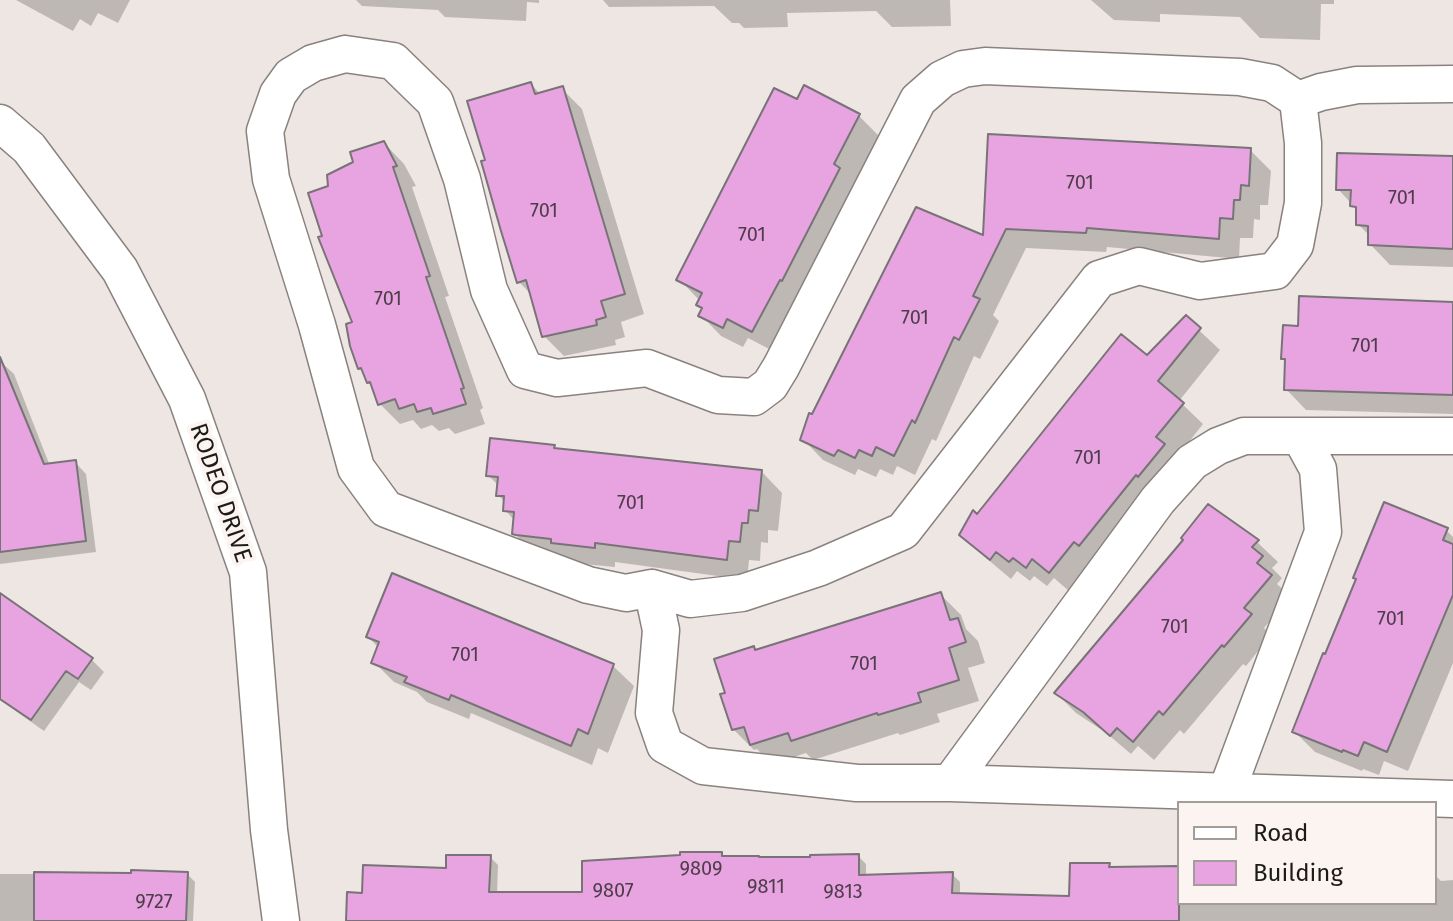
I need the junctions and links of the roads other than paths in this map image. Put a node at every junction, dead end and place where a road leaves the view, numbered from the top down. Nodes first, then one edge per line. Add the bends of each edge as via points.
1 (1453, 84) edge
2 (1298, 100) junction
3 (0, 123) edge
4 (1300, 436) junction
5 (1453, 436) edge
6 (652, 588) junction
7 (950, 783) junction
8 (1226, 793) junction
9 (1453, 799) edge
10 (281, 921) edge

1 - 2 street via 1357,85
2 - 6 street via 1303,203 1295,245 1275,271 1200,281 1139,266 1099,279 903,531 742,593 690,599
2 - 6 street via 1272,83 1240,77 985,66 942,79 918,100 781,367 754,397 718,395 647,368 557,378 525,370 489,290 462,179 435,102 393,61 345,54 291,76 278,94 265,131 271,179 356,468 386,509 588,585 626,593
3 - 10 street, RODEO DRIVE via 29,148 120,270 187,399 248,572
4 - 5 street
4 - 7 street via 1244,436 1192,462 1158,500
4 - 8 street via 1318,469 1323,532
6 - 7 street via 661,630 654,713 665,745 703,766 857,783
7 - 8 street
8 - 9 street

